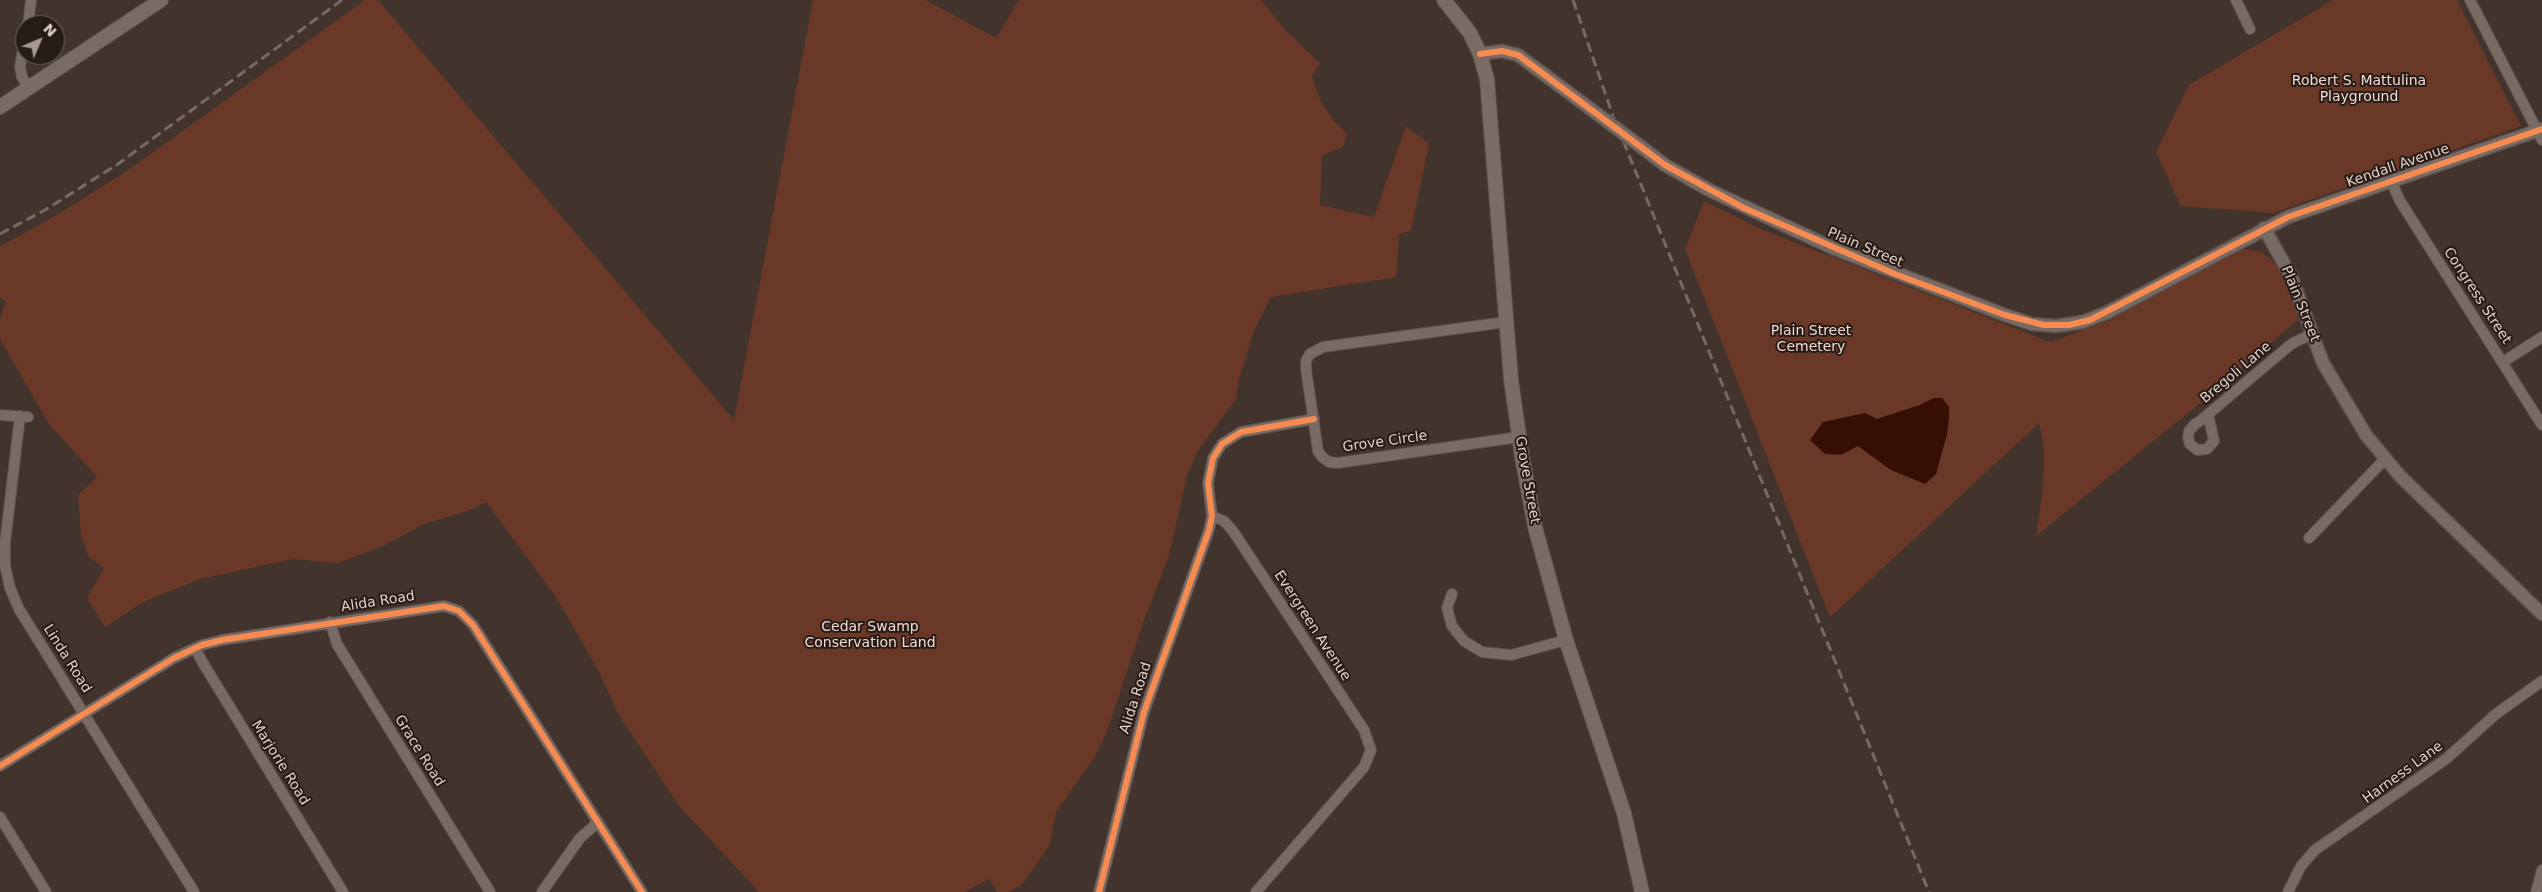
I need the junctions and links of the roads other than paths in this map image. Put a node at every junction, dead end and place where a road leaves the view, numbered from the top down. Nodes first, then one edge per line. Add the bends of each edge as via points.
1 (31, 0) edge
2 (161, 0) edge
3 (1444, 0) edge
4 (2236, 0) edge
5 (2470, 0) edge
6 (29, 15) edge
7 (2250, 29) dead end
8 (1480, 54) junction
9 (20, 65) edge
10 (28, 87) junction
11 (0, 107) edge
12 (2540, 133) edge
13 (2391, 181) junction
14 (2264, 228) junction
15 (1506, 322) junction
16 (2312, 334) junction
17 (2542, 337) edge
18 (2503, 362) junction
19 (2208, 414) junction
20 (0, 415) edge
21 (1314, 419) junction
22 (2542, 425) edge
23 (1519, 437) junction
24 (2385, 460) junction
25 (1212, 516) junction
26 (2309, 538) dead end
27 (1452, 594) dead end
28 (2542, 614) edge
29 (330, 622) junction
30 (1566, 640) junction
31 (195, 648) junction
32 (2542, 681) edge
33 (84, 713) junction
34 (0, 766) edge
35 (0, 817) edge
36 (597, 823) junction
37 (2542, 870) edge
38 (46, 892) edge
39 (194, 892) edge
40 (343, 892) edge
41 (490, 892) edge
42 (542, 892) edge
43 (642, 892) edge
44 (1099, 892) edge
45 (1256, 892) edge
46 (1642, 892) edge
47 (2288, 892) edge
48 (2536, 892) edge

1 - 6 street
2 - 10 main road
3 - 8 main road via 1466,25
4 - 7 street
5 - 12 street
8 - 14 street, Plain Street, bridge via 1502,51 1518,55 1644,149 1697,184 1790,230 1895,274 2038,325 2061,326 2090,320
8 - 15 main road, Grove Street via 1489,94
9 - 10 street
10 - 11 main road
12 - 13 street, Kendall Avenue
13 - 14 street, Kendall Avenue
13 - 18 street, Congress Street via 2400,201
14 - 16 street, Plain Street via 2291,276
15 - 21 street, Grove Circle via 1318,348 1308,357 1306,365
15 - 23 main road, Grove Street
16 - 19 street, Bregoli Lane via 2293,343
16 - 24 street, Plain Street via 2323,363 2350,412
17 - 18 street
18 - 22 street, Congress Street
19 - 19 street, Bregoli Lane via 2190,431 2189,442 2199,451 2212,445 2214,436
20 - 33 street, Linda Road via 24,416 4,543 7,580 19,609
21 - 23 street, Grove Circle via 1320,455 1334,463
21 - 25 street via 1241,432 1222,444 1213,458 1209,475
23 - 30 main road, Grove Street via 1537,536
24 - 26 street
24 - 28 street, Plain Street
25 - 44 street, Alida Road via 1208,536 1142,718
25 - 45 street, Evergreen Avenue via 1220,518 1233,531 1364,730 1371,750 1364,767
27 - 30 street via 1447,608 1452,626 1464,641 1482,652 1511,655
29 - 31 street, Alida Road via 216,641
29 - 36 street, Alida Road via 433,606 449,607 463,614
29 - 41 street, Grace Road via 337,644
30 - 46 main road, Grove Street via 1620,800
31 - 33 street, Alida Road
31 - 40 street, Marjorie Road
32 - 47 street, Harness Lane via 2496,714 2446,759 2316,850 2301,866
33 - 34 street, Alida Road
33 - 39 street, Linda Road
35 - 38 street
36 - 42 street via 580,838
36 - 43 street, Alida Road
37 - 48 street

